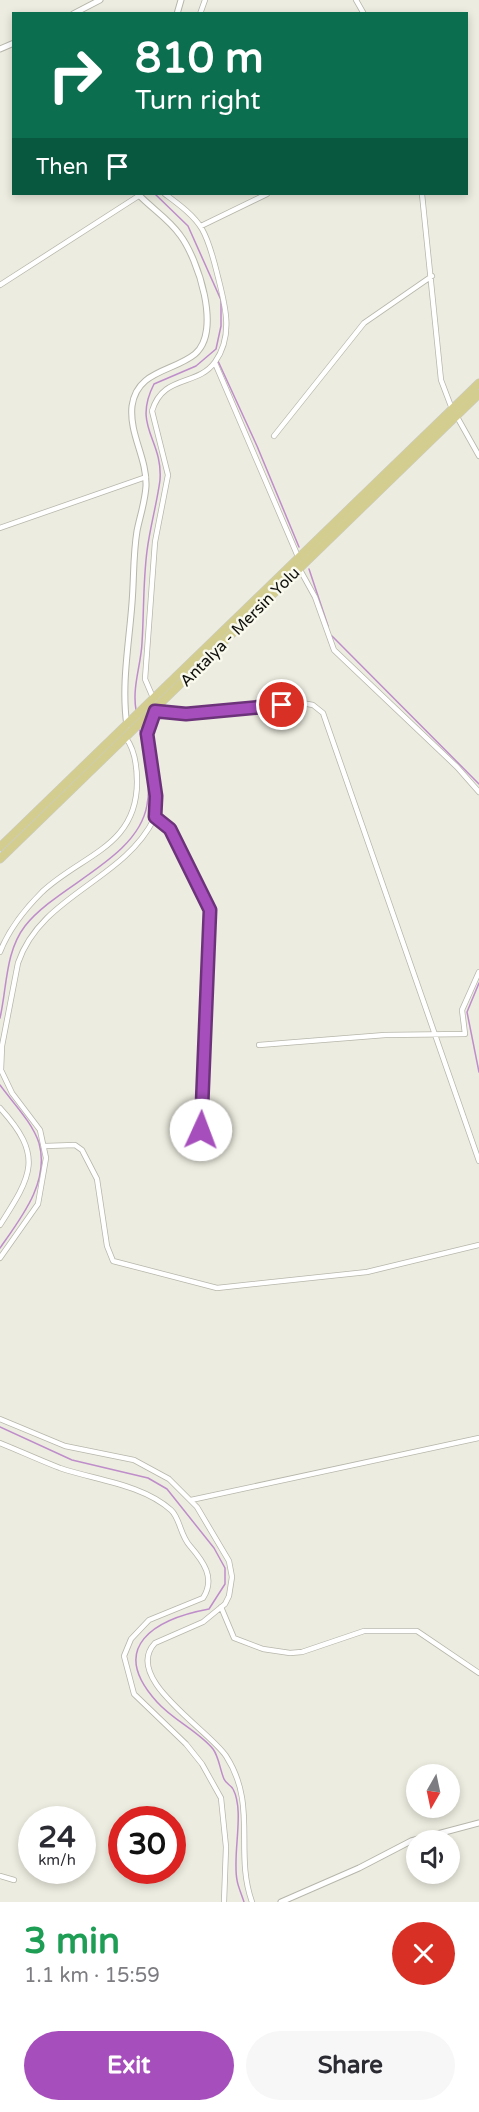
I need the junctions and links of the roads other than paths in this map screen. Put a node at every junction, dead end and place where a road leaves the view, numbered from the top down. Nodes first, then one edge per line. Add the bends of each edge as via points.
1 (100, 0) edge
2 (77, 12) edge
3 (137, 195) edge
4 (140, 195) edge
5 (166, 195) edge
6 (265, 195) edge
7 (422, 195) edge
8 (201, 226) junction
9 (432, 276) junction
10 (0, 285) edge
11 (215, 363) junction
12 (479, 383) edge
13 (479, 394) edge
14 (454, 412) junction
15 (274, 436) dead end
16 (479, 456) edge
17 (146, 477) junction
18 (0, 528) edge
19 (299, 559) junction
20 (299, 568) junction
21 (154, 700) junction
22 (152, 713) junction
23 (130, 727) junction
24 (126, 738) junction
25 (479, 792) edge
26 (155, 817) junction
27 (0, 847) edge
28 (0, 859) edge
29 (0, 952) edge
30 (479, 972) edge
31 (435, 1033) junction
32 (259, 1045) dead end
33 (0, 1108) edge
34 (201, 1130) dead end
35 (45, 1146) junction
36 (479, 1161) edge
37 (0, 1225) edge
38 (479, 1245) edge
39 (0, 1258) edge
40 (0, 1419) edge
41 (479, 1438) edge
42 (0, 1443) edge
43 (191, 1500) junction
44 (221, 1607) junction
45 (479, 1673) edge
46 (479, 1823) edge
47 (0, 1876) edge
48 (14, 1880) dead end
49 (224, 1902) edge
50 (252, 1902) edge
51 (281, 1902) edge

1 - 2 street
3 - 10 street
4 - 17 street via 181,235 198,277 208,323 207,335 195,354 158,370 135,396 135,433 144,456
5 - 8 street
6 - 8 street
7 - 9 street
8 - 11 street via 227,315 225,342
9 - 14 street via 441,380
9 - 15 street via 364,323
11 - 19 street
11 - 21 street via 164,390 152,411 168,475 155,542 146,679
12 - 14 highway, Antalya - Mersin Yolu
13 - 14 highway, Antalya - Mersin Yolu
14 - 16 street
14 - 19 highway, Antalya - Mersin Yolu
14 - 20 highway, Antalya - Mersin Yolu
17 - 18 street
17 - 23 street via 126,654
19 - 21 highway, Antalya - Mersin Yolu
20 - 22 highway, Antalya - Mersin Yolu
20 - 25 street via 315,597 334,650
21 - 23 highway, Antalya - Mersin Yolu
22 - 23 highway, Antalya - Mersin Yolu
22 - 26 street via 147,734 156,796
22 - 31 street via 186,714 302,703 313,705 323,714
23 - 24 highway, Antalya - Mersin Yolu
23 - 27 highway, Antalya - Mersin Yolu
24 - 28 highway, Antalya - Mersin Yolu
24 - 29 street via 137,772 132,817 113,842 44,891 10,930
26 - 34 street via 170,829 210,910
26 - 35 street via 135,848 49,913 26,944 18,963 1,1070 12,1093 40,1130
30 - 31 street via 462,1010 465,1034
31 - 32 street
31 - 36 street
33 - 37 street via 21,1132 28,1154 25,1184
35 - 38 street via 75,1145 82,1150 97,1179 107,1246 113,1261 208,1287 367,1272
35 - 39 street via 38,1204
40 - 43 street via 65,1446 134,1460 169,1479
41 - 43 street
42 - 49 street via 159,1502 174,1513 180,1533 206,1566 209,1580 203,1598 148,1620 131,1639 124,1656 134,1695 186,1744 221,1798 226,1847
43 - 44 street via 231,1569 231,1589
44 - 45 street via 234,1638 263,1648 302,1652 356,1632 407,1629 417,1631
44 - 50 street via 203,1622 155,1643 146,1666 158,1688 217,1744 232,1766 246,1812 246,1875
46 - 51 street via 411,1841
47 - 48 street

